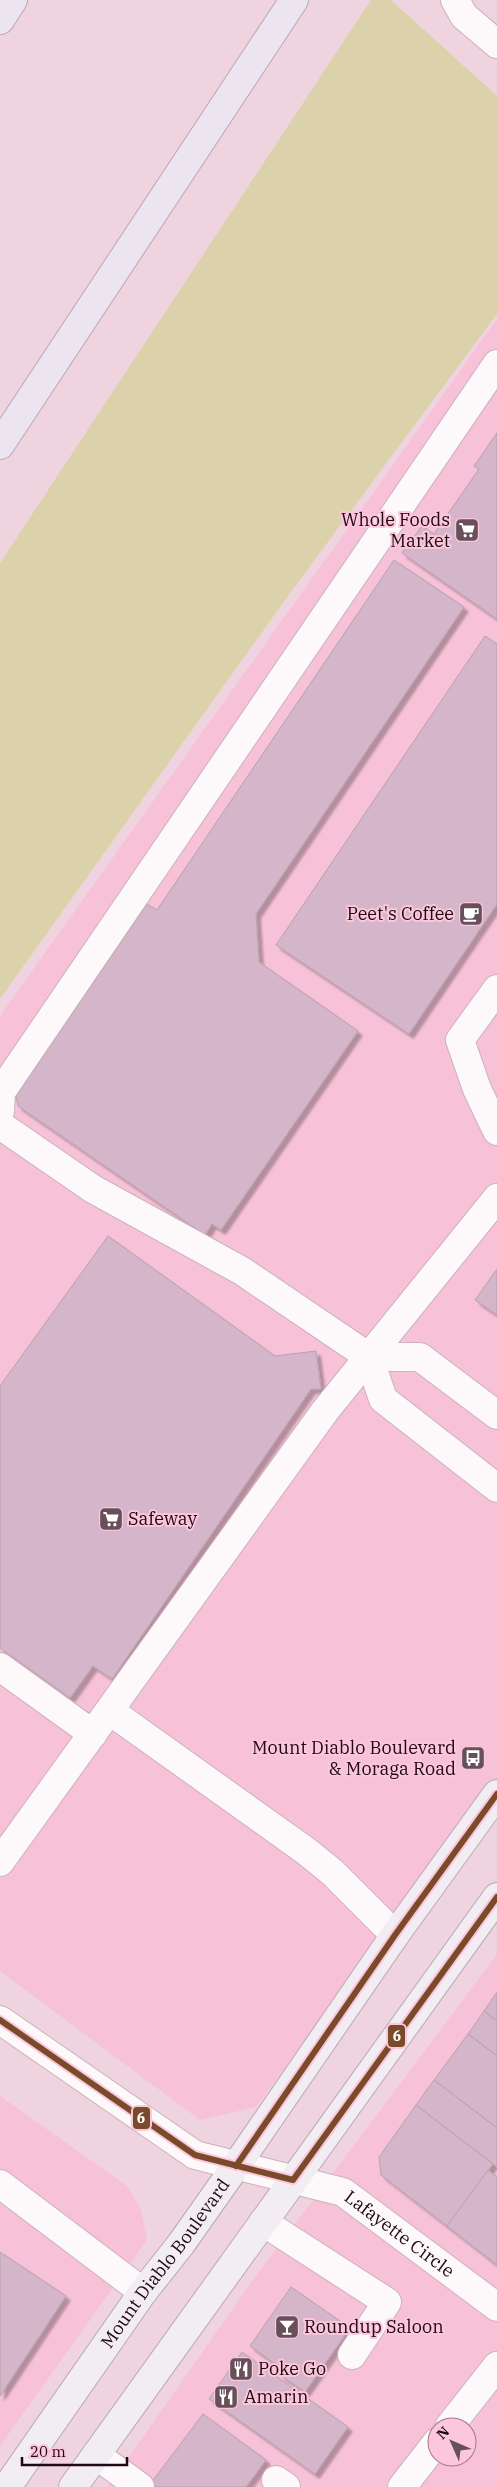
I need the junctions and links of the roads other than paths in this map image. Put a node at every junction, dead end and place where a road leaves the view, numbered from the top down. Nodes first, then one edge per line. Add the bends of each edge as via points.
1 (13, 0) edge
2 (294, 0) edge
3 (455, 0) edge
4 (0, 20) edge
5 (497, 44) edge
6 (497, 364) edge
7 (0, 445) edge
8 (497, 989) edge
9 (0, 1111) edge
10 (0, 1126) edge
11 (497, 1131) edge
12 (497, 1198) edge
13 (369, 1356) junction
14 (497, 1415) edge
15 (497, 1488) edge
16 (0, 1667) edge
17 (110, 1711) junction
18 (93, 1734) junction
19 (497, 1794) edge
20 (0, 1862) edge
21 (497, 1897) edge
22 (395, 1935) junction
23 (0, 2020) edge
24 (236, 2166) junction
25 (294, 2180) junction
26 (0, 2184) edge
27 (263, 2222) junction
28 (143, 2292) junction
29 (497, 2307) edge
30 (352, 2356) dead end
31 (497, 2366) edge
32 (457, 2417) edge
33 (96, 2455) junction
34 (427, 2455) edge
35 (7, 2487) edge
36 (74, 2487) edge
37 (140, 2487) edge
38 (402, 2487) edge

1 - 4 highway
2 - 7 highway
3 - 5 street via 464,16
6 - 9 street via 1,1092
8 - 11 street via 460,1040 477,1089
10 - 13 street via 93,1189 242,1271
12 - 13 street
13 - 14 street via 420,1357
13 - 15 street via 384,1399
13 - 17 street via 325,1410
16 - 18 street
17 - 18 street
17 - 22 street via 306,1851 332,1872
18 - 20 street
19 - 22 main road, Mount Diablo Boulevard
21 - 25 main road
22 - 24 main road, Mount Diablo Boulevard
23 - 24 street, Lafayette Circle via 195,2155
24 - 25 street, Lafayette Circle
24 - 28 main road, Mount Diablo Boulevard
25 - 27 main road
25 - 29 street, Lafayette Circle via 343,2192
26 - 28 street
27 - 30 street via 387,2302
27 - 33 main road
28 - 35 main road, Mount Diablo Boulevard
31 - 32 street
33 - 36 main road
33 - 37 street
34 - 38 street

